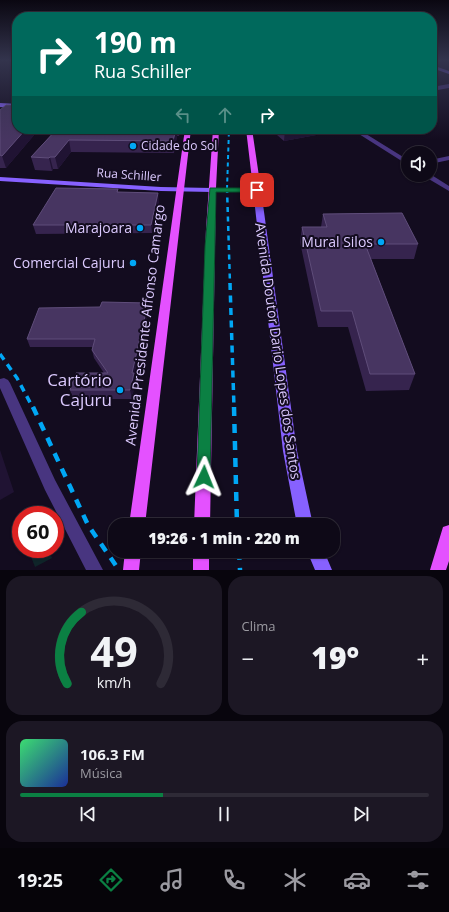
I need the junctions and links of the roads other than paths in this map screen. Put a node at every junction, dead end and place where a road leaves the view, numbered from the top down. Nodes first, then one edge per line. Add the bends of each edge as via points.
1 (0, 105) edge
2 (12, 106) edge
3 (187, 134) edge
4 (216, 134) edge
5 (250, 134) edge
6 (362, 134) edge
7 (449, 158) edge
8 (401, 159) edge
9 (437, 161) edge
10 (0, 179) edge
11 (437, 182) edge
12 (449, 189) edge
13 (180, 190) junction
14 (212, 190) junction
15 (257, 190) junction
16 (4, 384) dead end
17 (137, 518) edge
18 (202, 518) edge
19 (303, 518) edge
20 (449, 533) edge
21 (132, 558) edge
22 (201, 558) edge
23 (318, 558) edge
24 (95, 570) edge
25 (131, 570) edge
26 (201, 570) edge
27 (324, 570) edge
28 (438, 570) edge

1 - 2 main road
3 - 13 main road, Avenida Presidente Affonso Camargo
4 - 14 main road
5 - 15 main road, Avenida Doutor Dario Lopes dos Santos
6 - 8 street
7 - 9 street
10 - 13 main road, Rua Schiller
11 - 12 street
13 - 14 main road, Rua Schiller
13 - 17 main road, Avenida Presidente Affonso Camargo
14 - 15 main road, Rua Schiller
14 - 18 main road
15 - 19 main road, Avenida Doutor Dario Lopes dos Santos via 290,451
16 - 24 street via 50,486
20 - 28 main road
21 - 25 main road
22 - 26 main road
23 - 27 main road

